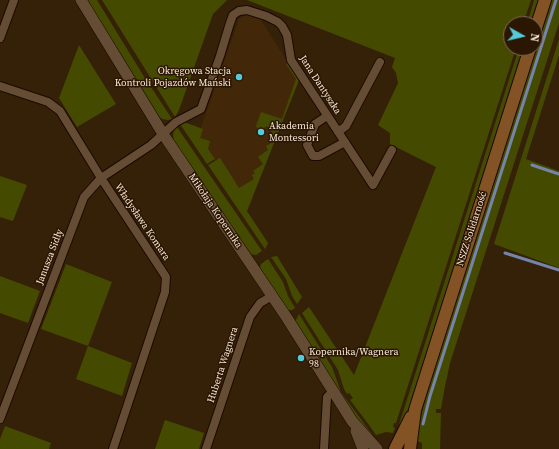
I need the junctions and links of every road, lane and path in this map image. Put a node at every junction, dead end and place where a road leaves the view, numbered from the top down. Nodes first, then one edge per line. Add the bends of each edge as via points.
1 (14, 0) edge
2 (81, 0) edge
3 (545, 0) edge
4 (540, 16) edge
5 (0, 38) edge
6 (527, 56) edge
7 (380, 62) dead end
8 (0, 86) edge
9 (326, 116) junction
10 (338, 132) junction
11 (163, 134) junction
12 (345, 142) junction
13 (392, 150) dead end
14 (101, 178) junction
15 (272, 296) junction
16 (333, 391) junction
17 (414, 410) junction
18 (0, 419) edge
19 (352, 421) junction
20 (113, 449) edge
21 (206, 449) edge
22 (324, 449) edge
23 (363, 449) edge
24 (377, 449) edge
25 (395, 449) edge
26 (410, 449) edge

1 - 5 street
2 - 11 street, Mikołaja Kopernika
3 - 4 main road
6 - 17 main road, NSZZ Solidarność
7 - 10 street via 346,126
8 - 14 street, Władysława Komara via 56,107
9 - 10 street, Jana Dantyszka
9 - 11 street, Jana Dantyszka via 291,60 287,35 282,26 266,16 247,10 233,15 201,109 176,122
9 - 12 street via 315,124 307,145 313,156 319,156
10 - 12 street, Jana Dantyszka
11 - 14 street, Janusza Sidły via 151,145
11 - 15 street, Mikołaja Kopernika
12 - 13 street, Jana Dantyszka via 373,185
14 - 18 street, Janusza Sidły via 84,197
14 - 20 street, Władysława Komara via 166,277 165,292
15 - 16 street, Mikołaja Kopernika
15 - 21 street, Huberta Wagnera via 260,303 250,317
16 - 19 street, Mikołaja Kopernika
16 - 22 street via 327,397
17 - 25 main road, NSZZ Solidarność
17 - 26 main road, NSZZ Solidarność
19 - 23 street, Mikołaja Kopernika
19 - 24 street, Mikołaja Kopernika

